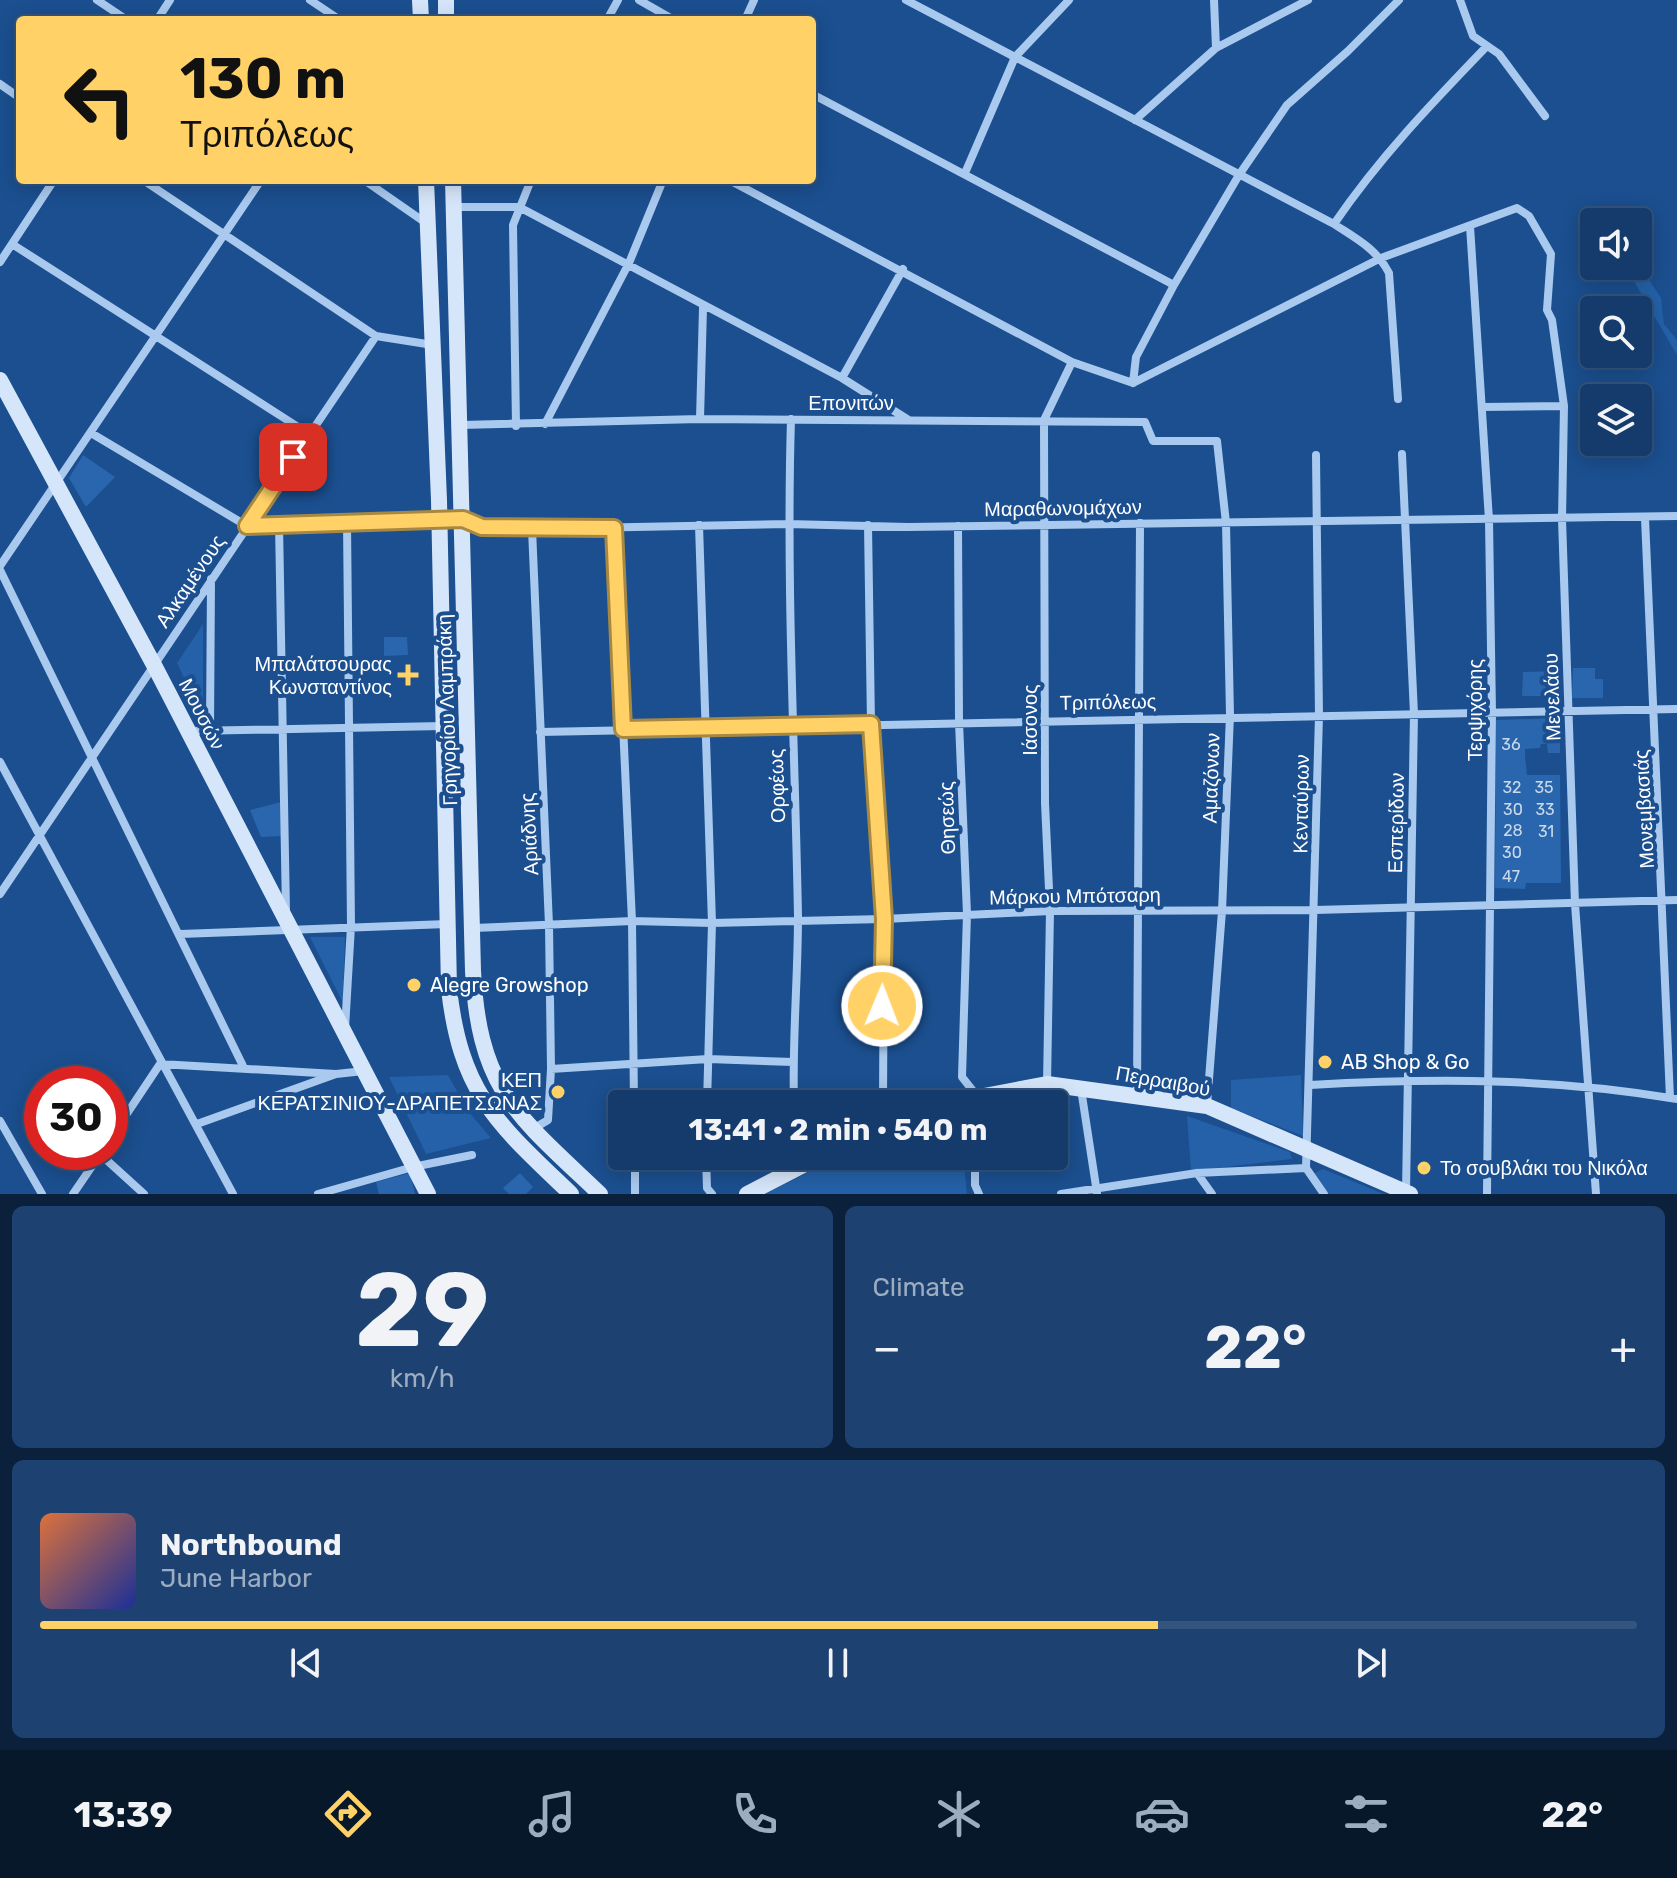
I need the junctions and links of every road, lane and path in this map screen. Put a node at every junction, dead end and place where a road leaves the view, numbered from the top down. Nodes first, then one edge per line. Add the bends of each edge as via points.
1 (97, 0) edge
2 (310, 0) edge
3 (639, 0) edge
4 (906, 0) edge
5 (1069, 0) edge
6 (1214, 0) edge
7 (1308, 0) edge
8 (1399, 0) edge
9 (1460, 0) edge
10 (926, 4) edge
11 (121, 16) edge
12 (334, 16) edge
13 (667, 16) edge
14 (1487, 46) junction
15 (1216, 48) junction
16 (1015, 57) junction
17 (816, 96) edge
18 (1545, 116) dead end
19 (1135, 120) junction
20 (965, 173) junction
21 (1239, 175) junction
22 (51, 184) edge
23 (149, 184) edge
24 (258, 184) edge
25 (370, 184) edge
26 (426, 184) edge
27 (453, 184) edge
28 (529, 184) edge
29 (661, 184) edge
30 (737, 184) edge
31 (454, 207) junction
32 (519, 207) junction
33 (426, 223) junction
34 (1334, 224) junction
35 (1470, 226) junction
36 (224, 234) junction
37 (12, 244) junction
38 (1381, 258) junction
39 (0, 262) edge
40 (629, 263) junction
41 (903, 269) junction
42 (1174, 285) junction
43 (703, 308) junction
44 (156, 336) junction
45 (376, 336) junction
46 (434, 345) junction
47 (1072, 362) junction
48 (842, 378) junction
49 (0, 380) edge
50 (1133, 383) junction
51 (1398, 399) dead end
52 (1564, 406) junction
53 (1482, 407) junction
54 (700, 419) junction
55 (791, 419) junction
56 (907, 419) junction
57 (1044, 420) junction
58 (545, 424) junction
59 (461, 425) junction
60 (516, 426) junction
61 (91, 433) junction
62 (309, 434) junction
63 (1219, 451) joint
64 (1402, 454) dead end
65 (1316, 455) dead end
66 (56, 485) junction
67 (1677, 516) edge
68 (1645, 518) junction
69 (451, 519) junction
70 (1562, 519) junction
71 (1406, 520) junction
72 (1489, 520) junction
73 (347, 522) junction
74 (1046, 523) junction
75 (1140, 523) junction
76 (1226, 523) junction
77 (1318, 523) junction
78 (279, 524) junction
79 (788, 524) junction
80 (699, 525) junction
81 (868, 525) junction
82 (247, 526) junction
83 (958, 526) junction
84 (614, 528) junction
85 (532, 529) junction
86 (0, 568) edge
87 (211, 579) junction
88 (154, 665) junction
89 (1677, 709) edge
90 (1569, 710) junction
91 (1655, 710) junction
92 (1492, 713) junction
93 (1414, 714) junction
94 (1230, 715) junction
95 (1319, 716) junction
96 (1136, 717) junction
97 (1047, 719) junction
98 (959, 722) junction
99 (790, 724) junction
100 (871, 724) junction
101 (350, 726) junction
102 (444, 726) junction
103 (284, 727) junction
104 (705, 727) junction
105 (210, 729) junction
106 (623, 729) junction
107 (188, 731) junction
108 (540, 732) junction
109 (93, 756) junction
110 (0, 762) edge
111 (40, 835) junction
112 (0, 894) edge
113 (1664, 900) junction
114 (1677, 900) edge
115 (1575, 904) junction
116 (1490, 906) junction
117 (1410, 907) junction
118 (1136, 910) junction
119 (1315, 910) junction
120 (1050, 911) junction
121 (1222, 911) junction
122 (967, 914) junction
123 (798, 919) junction
124 (884, 919) junction
125 (632, 921) junction
126 (288, 923) junction
127 (712, 923) junction
128 (448, 924) junction
129 (549, 925) junction
130 (351, 926) junction
131 (474, 928) junction
132 (180, 934) junction
133 (345, 1034) junction
134 (708, 1059) junction
135 (793, 1062) junction
136 (160, 1064) junction
137 (633, 1065) junction
138 (243, 1066) junction
139 (551, 1069) junction
140 (364, 1071) junction
141 (336, 1074) junction
142 (1491, 1079) junction
143 (1409, 1080) junction
144 (1047, 1084) junction
145 (1586, 1084) junction
146 (1310, 1085) junction
147 (1081, 1088) junction
148 (634, 1090) edge
149 (707, 1090) edge
150 (794, 1090) edge
151 (883, 1090) edge
152 (970, 1090) edge
153 (1020, 1090) edge
154 (1137, 1096) junction
155 (1673, 1098) edge
156 (1207, 1106) junction
157 (128, 1112) edge
158 (0, 1121) edge
159 (197, 1124) junction
160 (533, 1130) junction
161 (472, 1155) dead end
162 (1307, 1161) junction
163 (413, 1167) junction
164 (89, 1170) edge
165 (118, 1170) edge
166 (635, 1170) edge
167 (706, 1170) edge
168 (784, 1170) edge
169 (975, 1170) edge
170 (1197, 1173) junction
171 (1095, 1192) edge
172 (1408, 1193) edge
173 (42, 1194) edge
174 (73, 1194) edge
175 (144, 1194) edge
176 (233, 1194) edge
177 (318, 1194) edge
178 (428, 1194) edge
179 (571, 1194) edge
180 (600, 1194) edge
181 (635, 1194) edge
182 (712, 1194) edge
183 (747, 1194) edge
184 (979, 1194) edge
185 (1061, 1194) edge
186 (1212, 1194) edge
187 (1324, 1194) edge
188 (1487, 1194) edge
189 (1596, 1194) edge

1 - 11 street
2 - 12 street
3 - 13 street
4 - 10 street
5 - 16 street
6 - 15 street
7 - 15 street
8 - 21 street via 1294,98
9 - 14 street via 1473,36
10 - 16 street
14 - 18 street via 1499,54
14 - 34 street via 1407,128
15 - 19 street
16 - 19 street
16 - 20 street
17 - 20 street
19 - 21 street
20 - 42 street
21 - 34 street
21 - 42 street
22 - 37 street
23 - 36 street
24 - 36 street
25 - 33 street
26 - 33 main road, Γρηγορίου Λαμπράκη
27 - 31 main road, Γρηγορίου Λαμπράκη
28 - 32 street
29 - 40 street
30 - 41 street
31 - 32 street
31 - 59 main road, Γρηγορίου Λαμπράκη
32 - 40 street
32 - 60 street via 513,225
33 - 46 main road, Γρηγορίου Λαμπράκη
34 - 38 street
35 - 38 street
35 - 52 street, Μενελάου via 1517,208 1551,254 1547,310
35 - 53 street, Τερψιχόρης
36 - 44 street
36 - 45 street
37 - 39 street
37 - 44 street
38 - 50 street
38 - 51 street via 1389,273
40 - 43 street
40 - 58 street
41 - 47 street
41 - 48 street
42 - 50 street via 1136,357
43 - 48 street
43 - 54 street
44 - 61 street
44 - 62 street
45 - 46 street
45 - 62 street, Αλκαμένους
46 - 69 main road, Γρηγορίου Λαμπράκη
47 - 50 street
47 - 57 street, Ιάσονος
48 - 56 street
49 - 66 main road, Μουσών
52 - 53 street
52 - 70 street, Μενελάου
53 - 72 street, Τερψιχόρης
54 - 55 street, Επονιτών
54 - 58 street, Επονιτών
55 - 56 street, Επονιτών
55 - 79 street, Ορφέως
56 - 57 street, Επονιτών
57 - 63 street, Επονιτών via 1145,422 1153,441 1217,441
57 - 74 street, Ιάσονος
58 - 60 street, Επονιτών
59 - 60 street, Επονιτών
59 - 69 main road, Γρηγορίου Λαμπράκη
61 - 66 street
61 - 82 street
62 - 82 street, Αλκαμένους
63 - 76 street, Αμαζόνων
64 - 71 street, Εσπερίδων
65 - 77 street, Κενταύρων
66 - 86 street
66 - 88 main road, Μουσών
67 - 68 street, Μαραθωνομάχων
68 - 70 street, Μαραθωνομάχων
68 - 91 street, Μονεμβασιάς
69 - 73 street, Μαραθωνομάχων
69 - 85 street, Μαραθωνομάχων via 482,527
69 - 102 main road, Γρηγορίου Λαμπράκη
69 - 131 main road, Γρηγορίου Λαμπράκη
70 - 72 street, Μαραθωνομάχων
70 - 90 street, Μενελάου
71 - 72 street, Μαραθωνομάχων
71 - 77 street, Μαραθωνομάχων
71 - 93 street, Εσπερίδων
72 - 92 street, Τερψιχόρης
73 - 78 street, Μαραθωνομάχων
73 - 101 street
74 - 75 street, Μαραθωνομάχων
74 - 83 street, Μαραθωνομάχων
74 - 97 street, Ιάσονος
75 - 76 street, Μαραθωνομάχων
75 - 96 street
76 - 77 street, Μαραθωνομάχων
76 - 94 street, Αμαζόνων
77 - 95 street, Κενταύρων
78 - 82 street, Μαραθωνομάχων
78 - 103 street
79 - 80 street, Μαραθωνομάχων
79 - 81 street, Μαραθωνομάχων
79 - 99 street, Ορφέως
80 - 84 street, Μαραθωνομάχων
80 - 104 street
81 - 83 street, Μαραθωνομάχων
81 - 100 street
82 - 87 street, Αλκαμένους
83 - 98 street, Θησεώς
84 - 85 street, Μαραθωνομάχων
84 - 106 street
85 - 108 street, Αριάδνης
86 - 109 street
87 - 88 street, Αλκαμένους
87 - 105 street
88 - 107 main road, Μουσών
88 - 109 street, Αλκαμένους
89 - 91 street, Τριπόλεως
90 - 91 street, Τριπόλεως
90 - 92 street, Τριπόλεως
90 - 115 street, Μενελάου
91 - 113 street, Μονεμβασιάς
92 - 93 street, Τριπόλεως
92 - 116 street, Τερψιχόρης
93 - 95 street, Τριπόλεως
93 - 117 street, Εσπερίδων
94 - 95 street, Τριπόλεως
94 - 96 street, Τριπόλεως
94 - 121 street, Αμαζόνων
95 - 119 street, Κενταύρων
96 - 97 street, Τριπόλεως
96 - 118 street
97 - 98 street, Τριπόλεως
97 - 120 street, Ιάσονος
98 - 100 street, Τριπόλεως
98 - 122 street, Θησεώς
99 - 100 street, Τριπόλεως
99 - 104 street, Τριπόλεως
99 - 123 street, Ορφέως
100 - 124 street
101 - 102 street
101 - 103 street
101 - 130 street
102 - 128 main road, Γρηγορίου Λαμπράκη
103 - 105 street
103 - 126 street
104 - 106 street, Τριπόλεως
104 - 127 street
105 - 107 street
106 - 108 street, Τριπόλεως
106 - 125 street
107 - 126 main road, Μουσών
108 - 129 street, Αριάδνης
109 - 111 street, Αλκαμένους
109 - 132 street
110 - 111 street
111 - 112 street, Αλκαμένους
111 - 136 street
113 - 114 street, Μάρκου Μπότσαρη
113 - 115 street, Μάρκου Μπότσαρη
113 - 155 street, Μονεμβασιάς
115 - 116 street, Μάρκου Μπότσαρη
115 - 145 street, Μενελάου
116 - 117 street, Μάρκου Μπότσαρη
116 - 142 street, Τερψιχόρης
117 - 119 street, Μάρκου Μπότσαρη
117 - 143 street, Εσπερίδων
118 - 120 street, Μάρκου Μπότσαρη
118 - 121 street, Μάρκου Μπότσαρη
118 - 154 street
119 - 121 street, Μάρκου Μπότσαρη
119 - 146 street, Κενταύρων
120 - 122 street, Μάρκου Μπότσαρη
120 - 144 street, Ιάσονος
121 - 156 street, Αμαζόνων
122 - 124 street, Μάρκου Μπότσαρη
122 - 152 street, Θησεώς via 962,1077
123 - 124 street, Μάρκου Μπότσαρη
123 - 127 street, Μάρκου Μπότσαρη
123 - 135 street, Ορφέως
124 - 151 street
125 - 127 street, Μάρκου Μπότσαρη
125 - 129 street, Μάρκου Μπότσαρη
125 - 137 street
126 - 130 street
126 - 132 street
126 - 133 main road, Μουσών
127 - 134 street
128 - 130 street
128 - 179 main road, Γρηγορίου Λαμπράκη via 453,1030 462,1062 513,1141
129 - 131 street, Μάρκου Μπότσαρη
129 - 139 street, Αριάδνης
130 - 133 street
131 - 160 main road, Γρηγορίου Λαμπράκη via 479,1035 512,1107
132 - 138 street
133 - 140 main road, Μουσών
134 - 135 street
134 - 137 street
134 - 149 street
135 - 150 street, Ορφέως
136 - 138 street
136 - 157 street
136 - 159 street
137 - 139 street
137 - 148 street
138 - 141 street
139 - 160 street, Αριάδνης via 548,1120
140 - 141 street
140 - 163 main road, Μουσών
141 - 159 street
142 - 143 street
142 - 145 street
142 - 188 street, Τερψιχόρης
143 - 146 street
143 - 172 street, Εσπερίδων
144 - 147 main road, Περραιβού
144 - 153 main road, Περραιβού
145 - 155 street
145 - 189 street, Μενελάου
146 - 162 street, Κενταύρων
147 - 154 main road, Περραιβού
147 - 171 street
154 - 156 main road, Περραιβού
156 - 162 main road, Περραιβού
158 - 173 street
159 - 176 street
160 - 180 main road, Γρηγορίου Λαμπράκη
161 - 163 street
162 - 170 street
162 - 172 main road, Περραιβού
162 - 187 street
163 - 177 street
163 - 178 main road, Μουσών
164 - 174 street
165 - 175 street
166 - 181 street
167 - 182 street
168 - 183 main road
169 - 184 street
170 - 171 street
170 - 186 street
171 - 185 street

